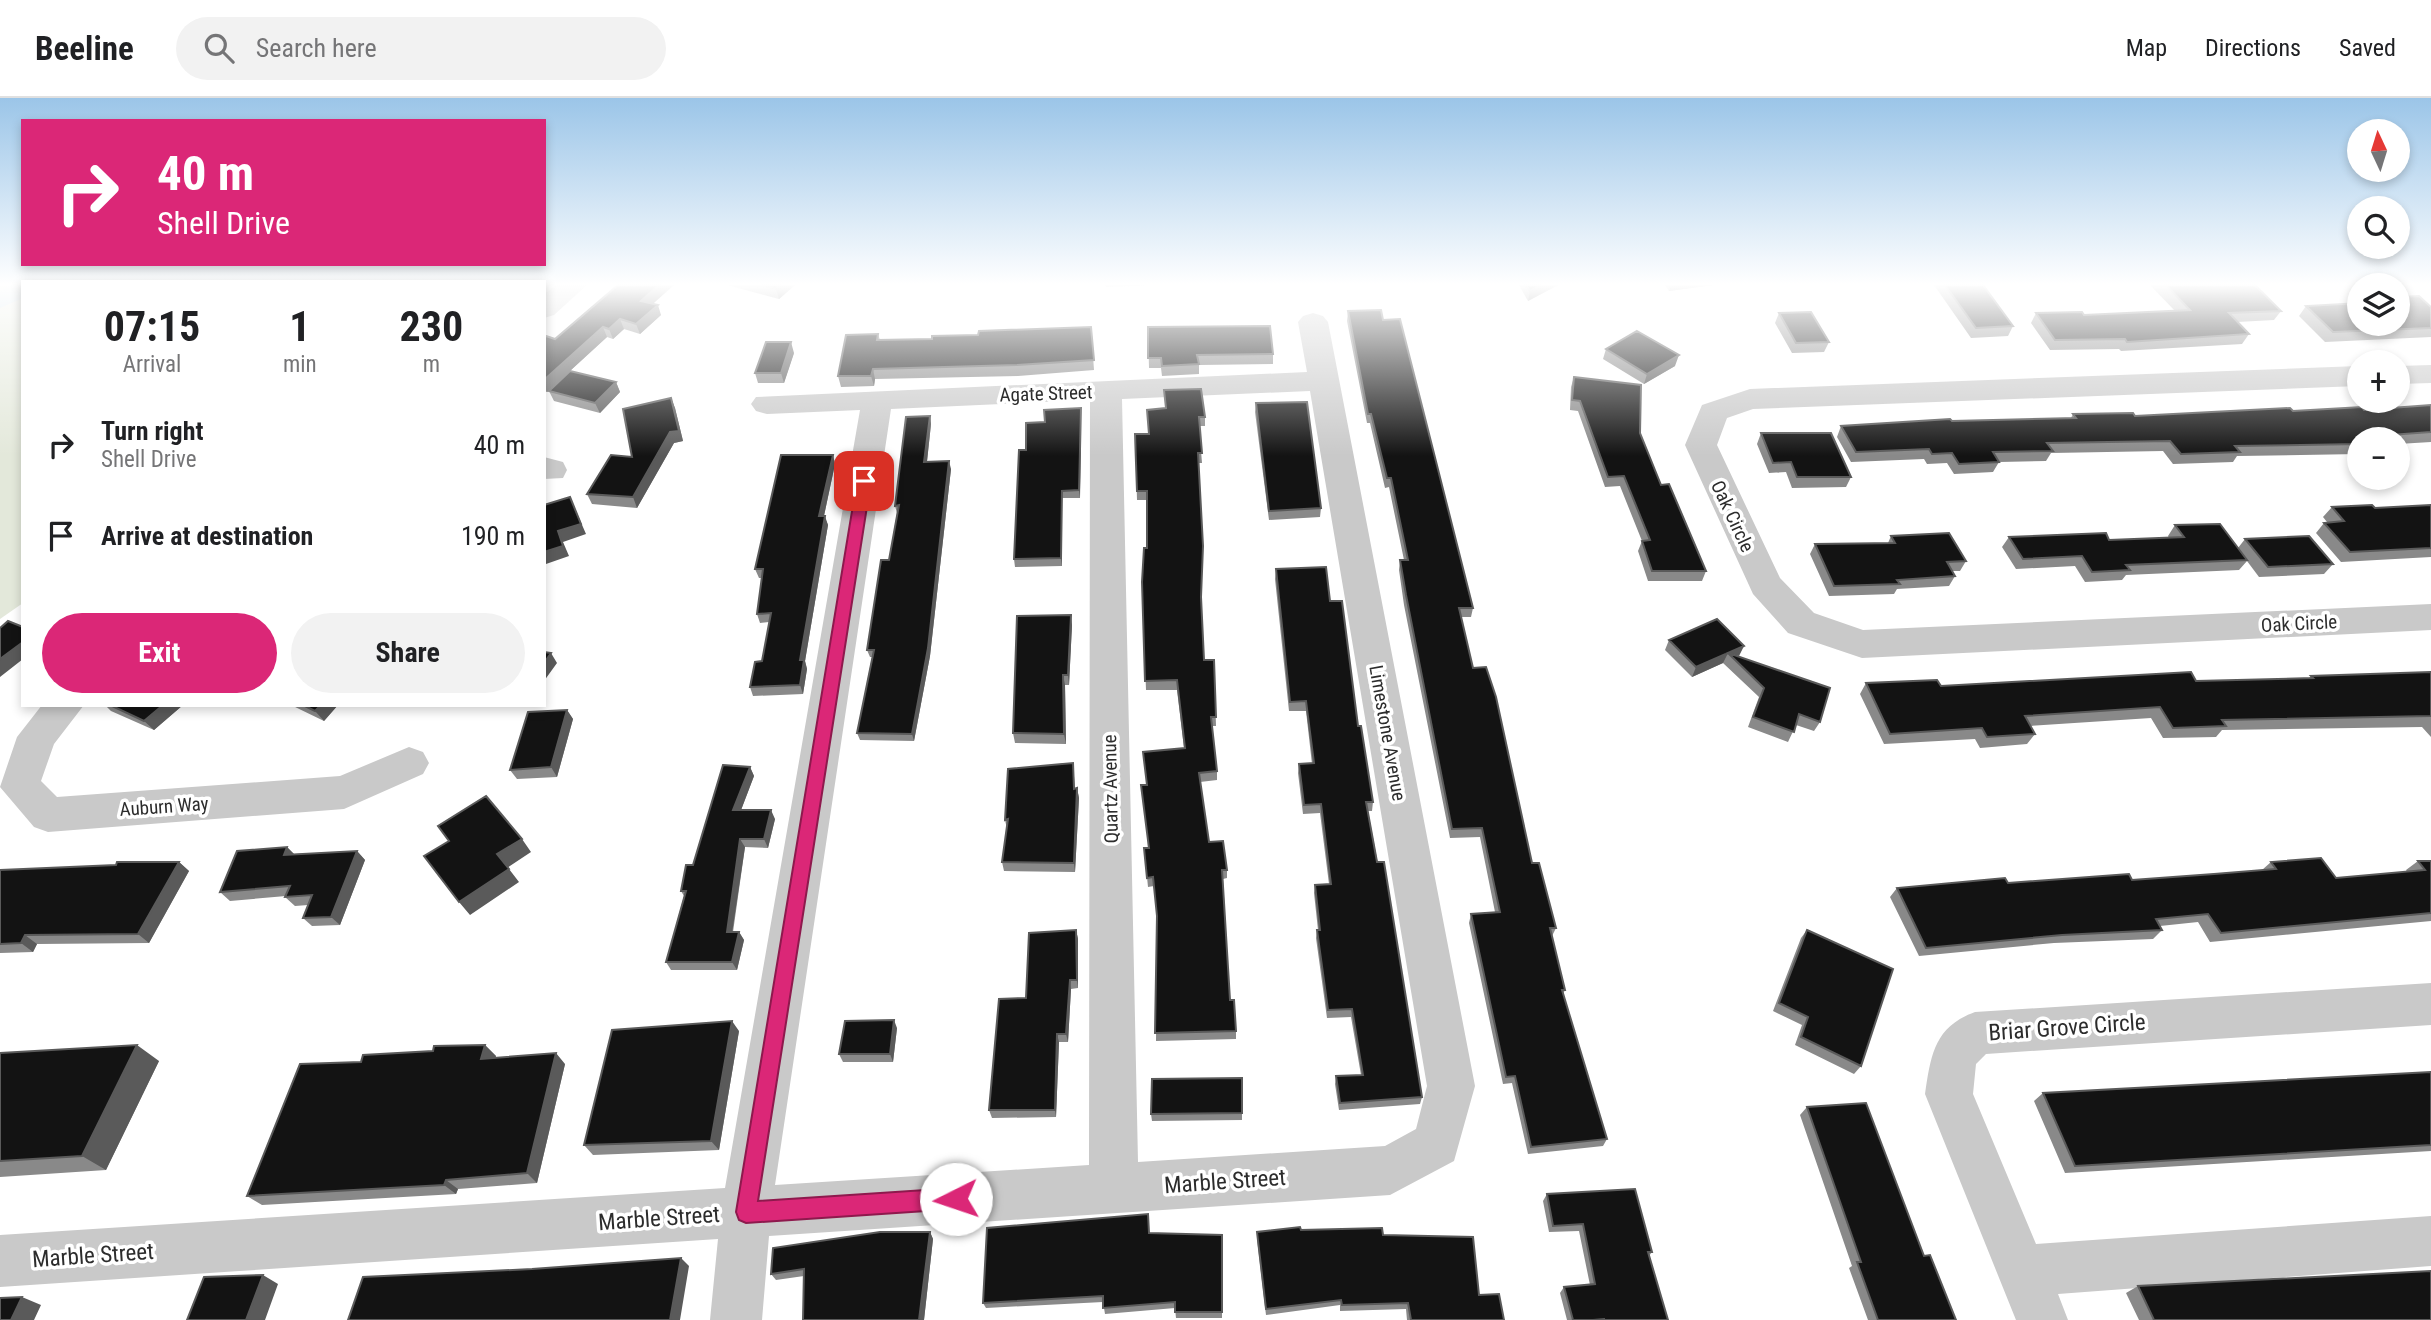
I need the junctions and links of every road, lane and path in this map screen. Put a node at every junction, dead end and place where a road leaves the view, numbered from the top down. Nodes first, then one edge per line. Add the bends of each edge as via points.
1 (1317, 342) edge
2 (2431, 374) edge
3 (2410, 375) edge
4 (2347, 376) edge
5 (1324, 381) junction
6 (1106, 390) junction
7 (877, 400) junction
8 (767, 404) dead end
9 (2431, 617) edge
10 (63, 707) edge
11 (409, 763) dead end
12 (2431, 1004) edge
13 (1437, 1144) joint
14 (1114, 1188) junction
15 (746, 1212) junction
16 (2431, 1241) edge
17 (0, 1261) edge
18 (2022, 1271) junction
19 (736, 1320) edge
20 (2042, 1320) edge

1 - 5 street, Limestone Avenue
2 - 3 street
4 - 9 street, Oak Circle via 1750,399 1713,412 1701,445 1766,585 1801,623 1863,644
5 - 6 street, Agate Street
5 - 13 street, Limestone Avenue via 1451,1086
6 - 7 street, Agate Street
6 - 14 street, Quartz Avenue
7 - 8 street, Agate Street
7 - 15 street
10 - 11 street, Auburn Way via 37,737 19,785 48,815 344,792
12 - 18 street, Briar Grove Circle via 1975,1033 1954,1055 1949,1094
13 - 14 street, Marble Street via 1390,1170
14 - 15 street, Marble Street
15 - 17 street, Marble Street
15 - 19 street
16 - 18 street
18 - 20 street, Briar Grove Circle

